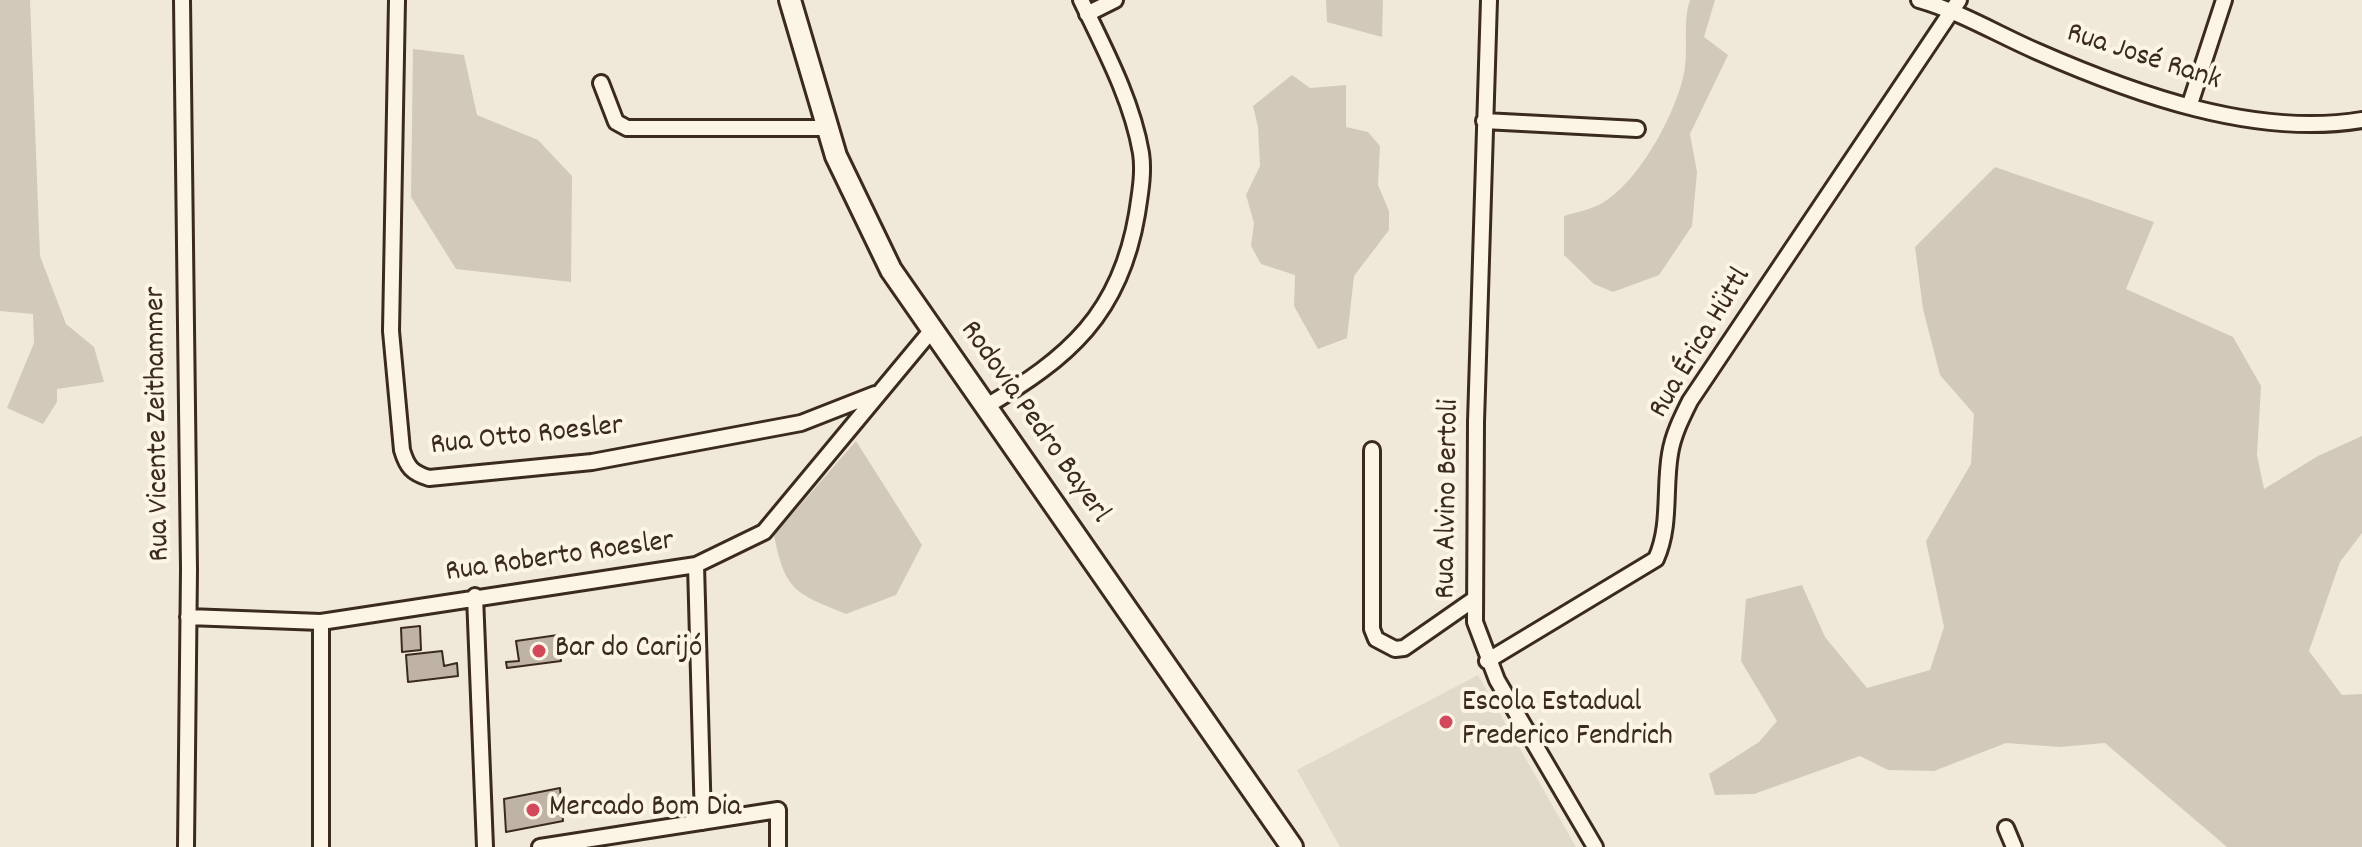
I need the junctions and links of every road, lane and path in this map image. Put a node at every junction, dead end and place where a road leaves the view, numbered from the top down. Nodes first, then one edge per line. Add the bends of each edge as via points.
1 (182, 0) edge
2 (397, 0) edge
3 (790, 0) edge
4 (1115, 0) edge
5 (1489, 0) edge
6 (1919, 0) edge
7 (2224, 0) edge
8 (1955, 5) edge
9 (1084, 7) edge
10 (601, 83) dead end
11 (2190, 104) junction
12 (2362, 120) edge
13 (1484, 121) junction
14 (826, 128) junction
15 (1637, 129) dead end
16 (931, 331) junction
17 (875, 394) junction
18 (985, 407) junction
19 (1372, 450) dead end
20 (696, 565) junction
21 (475, 596) junction
22 (1473, 600) junction
23 (188, 617) junction
24 (321, 622) junction
25 (1487, 661) junction
26 (703, 822) junction
27 (2006, 828) dead end
28 (186, 847) edge
29 (321, 847) edge
30 (485, 847) edge
31 (540, 847) edge
32 (778, 847) edge
33 (1292, 847) edge
34 (1595, 847) edge
35 (2014, 847) edge

1 - 23 street, Rua Vicente Zeithammer
2 - 17 street, Rua Otto Roesler via 391,331 406,466 429,478 592,462 801,423
3 - 14 main road, Rodovia Pedro Bayerl
4 - 9 street
5 - 13 street, Rua Alvino Bertoli
6 - 8 street, Rua José Rank
7 - 11 street
8 - 11 street, Rua José Rank via 2074,66
8 - 25 street, Rua Érica Hüttl via 1690,401 1675,432 1665,530 1656,559
9 - 18 street via 1131,112 1141,155 1132,245 1107,303 1075,344 1037,377
10 - 14 street via 616,122 627,128
11 - 12 street, Rua José Rank via 2296,124
13 - 15 street
13 - 22 street, Rua Alvino Bertoli
14 - 16 main road, Rodovia Pedro Bayerl via 877,245
16 - 17 street, Rua Roberto Roesler
16 - 18 main road, Rodovia Pedro Bayerl
17 - 20 street, Rua Roberto Roesler via 764,532
18 - 33 main road, Rodovia Pedro Bayerl
19 - 22 street via 1376,639 1404,648
20 - 21 street, Rua Roberto Roesler
20 - 26 street
21 - 24 street, Rua Roberto Roesler
21 - 30 street
22 - 25 street, Rua Alvino Bertoli
23 - 24 street, Rua Roberto Roesler
23 - 28 street, Rua Vicente Zeithammer
24 - 29 street
25 - 34 street, Rua Alvino Bertoli
26 - 31 street
26 - 32 street via 778,810
27 - 35 street

